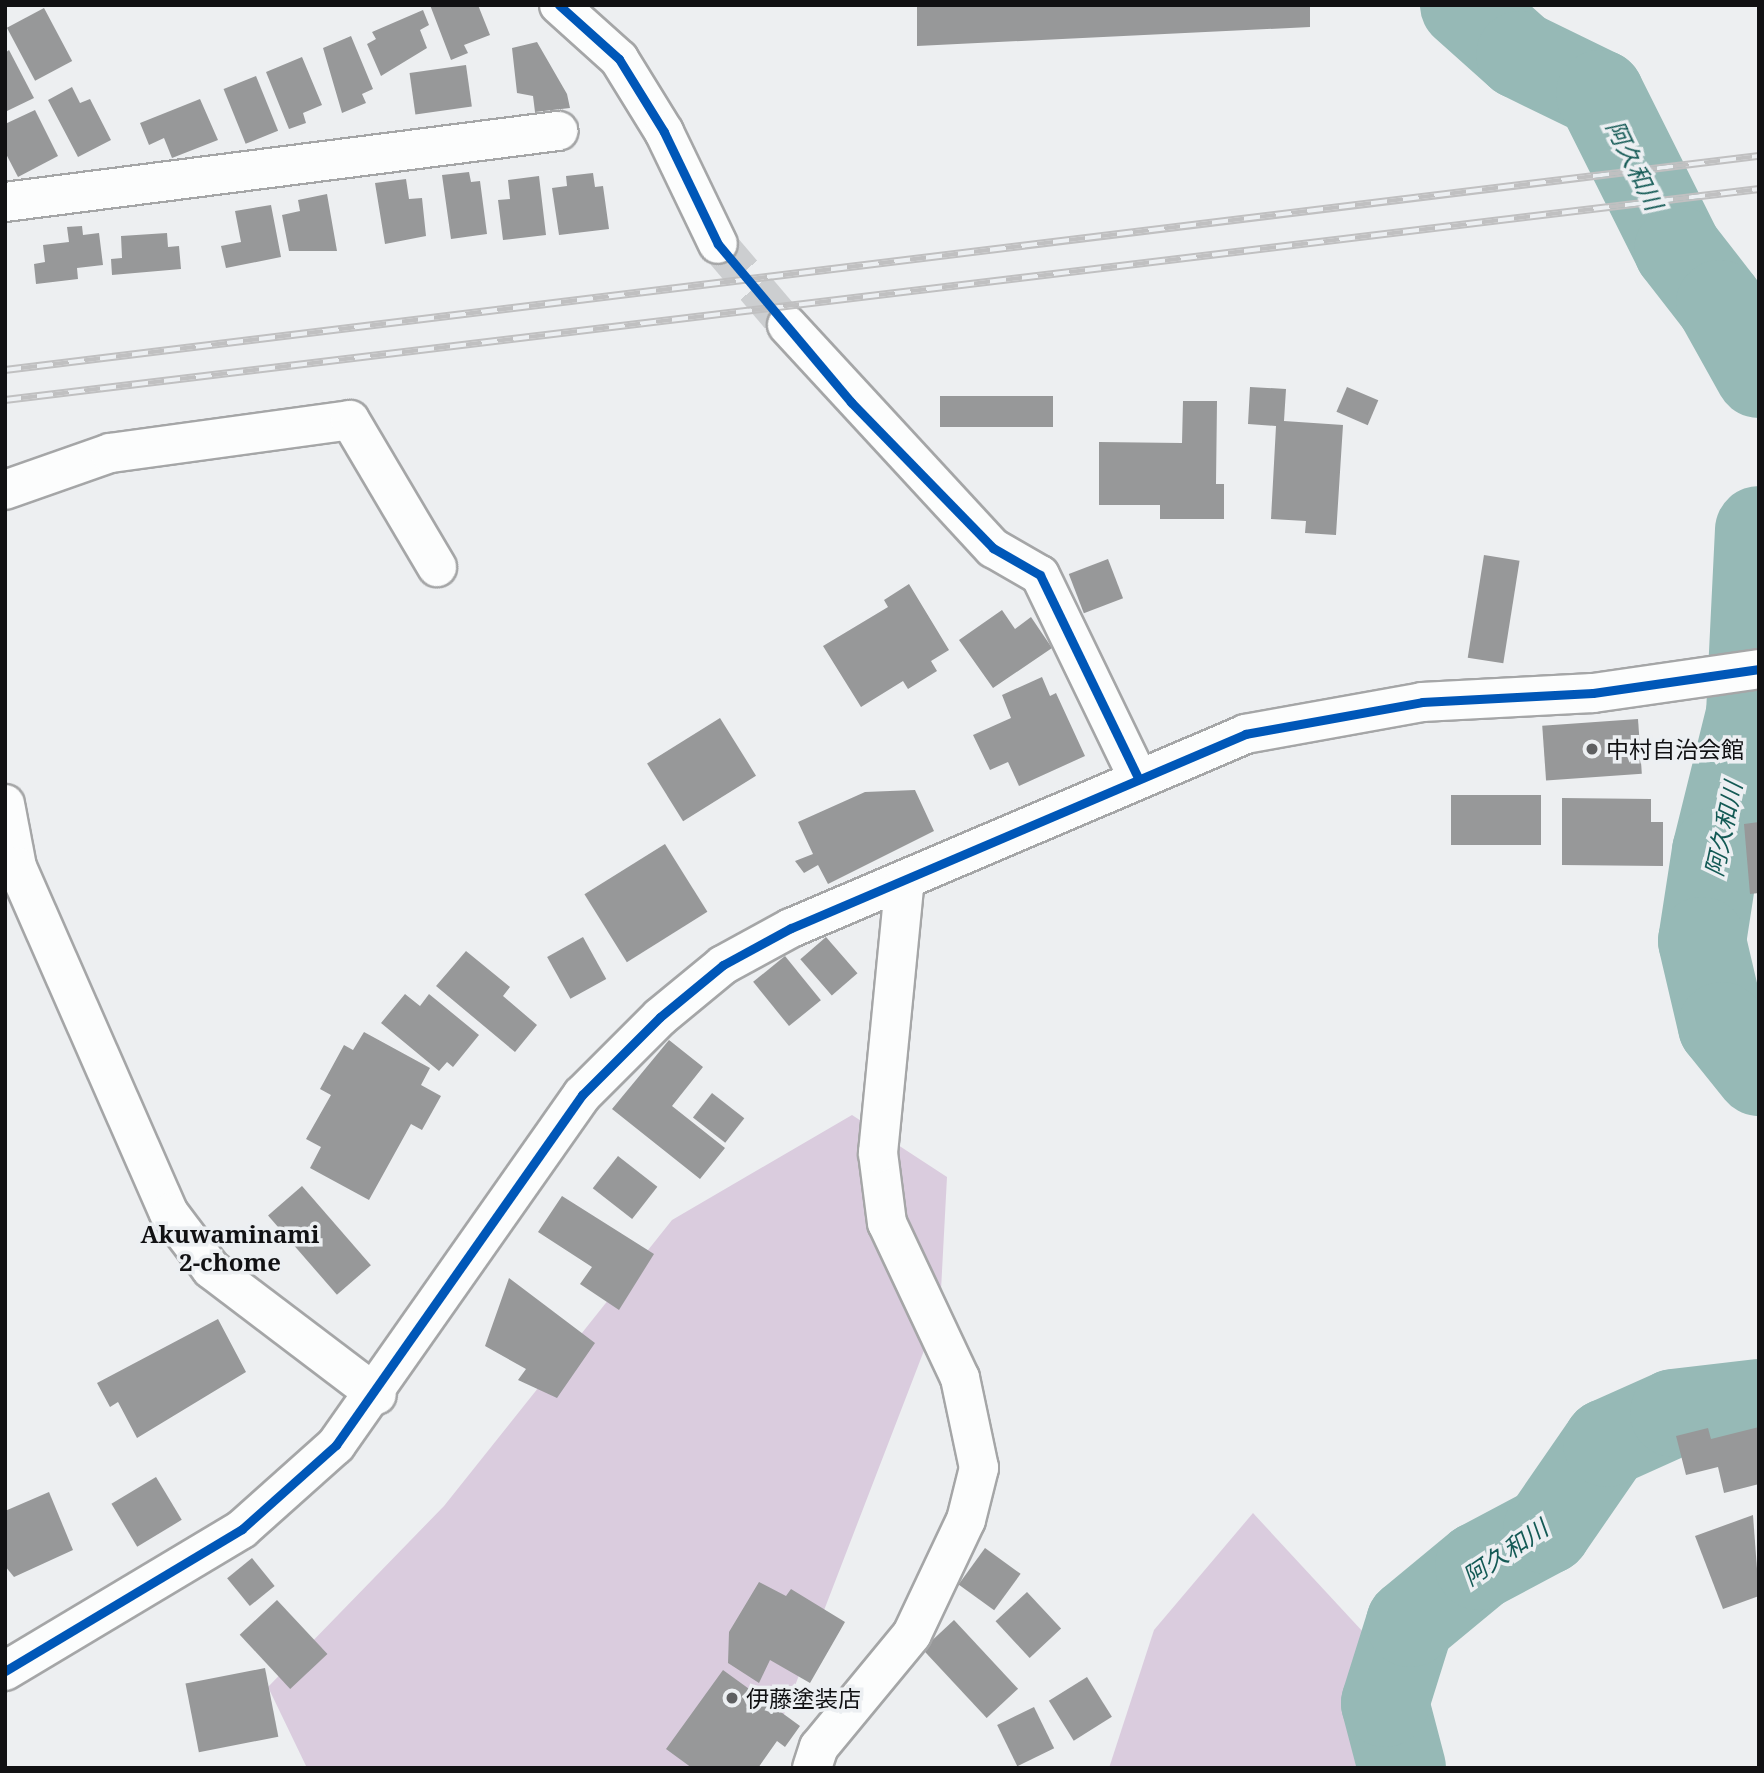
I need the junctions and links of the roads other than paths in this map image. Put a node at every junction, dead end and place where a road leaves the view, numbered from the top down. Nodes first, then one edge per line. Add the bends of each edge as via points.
1 (559, 5) edge
2 (558, 131) dead end
3 (5, 202) edge
4 (718, 244) tunnel mouth
5 (787, 325) tunnel mouth
6 (5, 490) edge
7 (437, 567) dead end
8 (1741, 671) edge
9 (1137, 776) junction
10 (5, 804) edge
11 (905, 880) junction
12 (377, 1395) junction
13 (5, 1671) edge
14 (812, 1768) edge

1 - 4 street via 619,59 664,132
2 - 3 street
5 - 9 street via 993,548 1040,575
6 - 7 street via 110,453 350,419
8 - 9 street via 1593,693 1422,702 1339,714 1245,734
9 - 11 street
10 - 12 street via 17,867 169,1213 211,1269
11 - 12 street via 768,940 723,965 660,1017 582,1095 516,1181
11 - 14 street via 878,1153 887,1223 960,1378 979,1468 966,1520 912,1634 819,1747
12 - 13 street via 336,1445 242,1529

